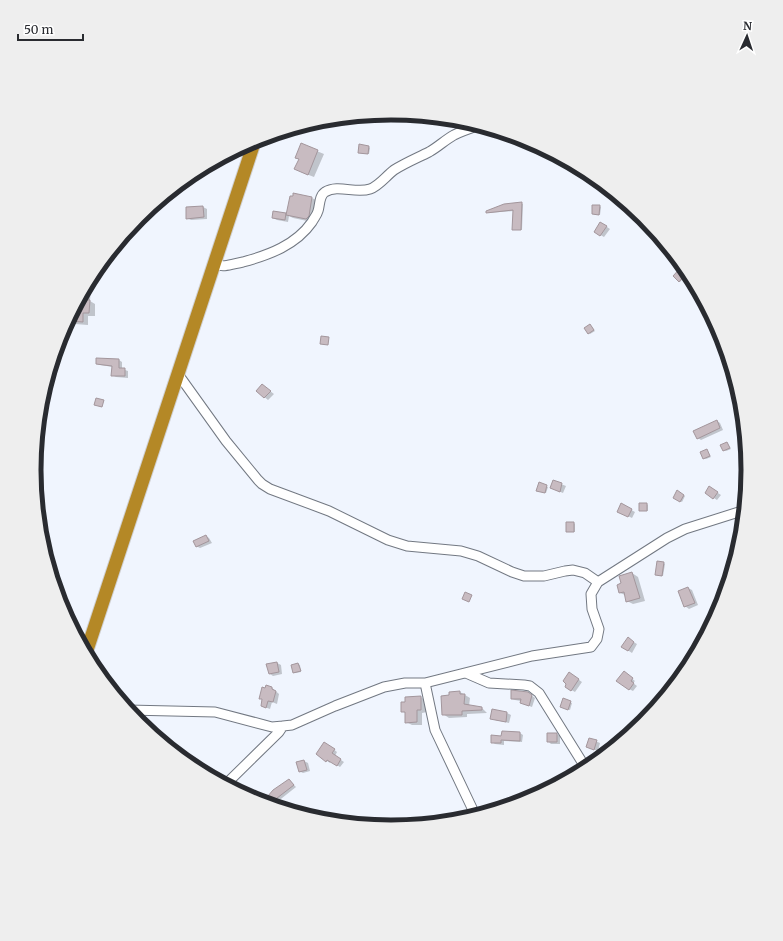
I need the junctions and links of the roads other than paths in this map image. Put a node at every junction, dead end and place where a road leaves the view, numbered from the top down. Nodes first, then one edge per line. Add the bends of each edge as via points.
1 (469, 129) edge
2 (252, 149) edge
3 (214, 264) junction
4 (178, 374) junction
5 (739, 512) edge
6 (598, 582) junction
7 (88, 646) edge
8 (466, 672) junction
9 (425, 683) junction
10 (136, 710) edge
11 (283, 726) junction
12 (583, 764) edge
13 (229, 781) edge
14 (473, 811) edge

1 - 3 street via 410,160 369,189 334,190 323,193 318,212 311,223 286,246 263,256 221,267
2 - 3 highway
3 - 4 highway
4 - 6 street via 226,441 258,480 270,489 329,511 388,540 407,546 461,551 524,576 544,576 573,570 584,573
4 - 7 highway
5 - 6 street via 685,529
6 - 8 street via 591,594 592,608 599,629 597,640 591,647 532,656
8 - 9 street
8 - 12 street via 489,683 524,685 540,693
9 - 11 street via 384,687
9 - 14 street via 435,730
10 - 11 street via 215,712 272,727
11 - 13 street

